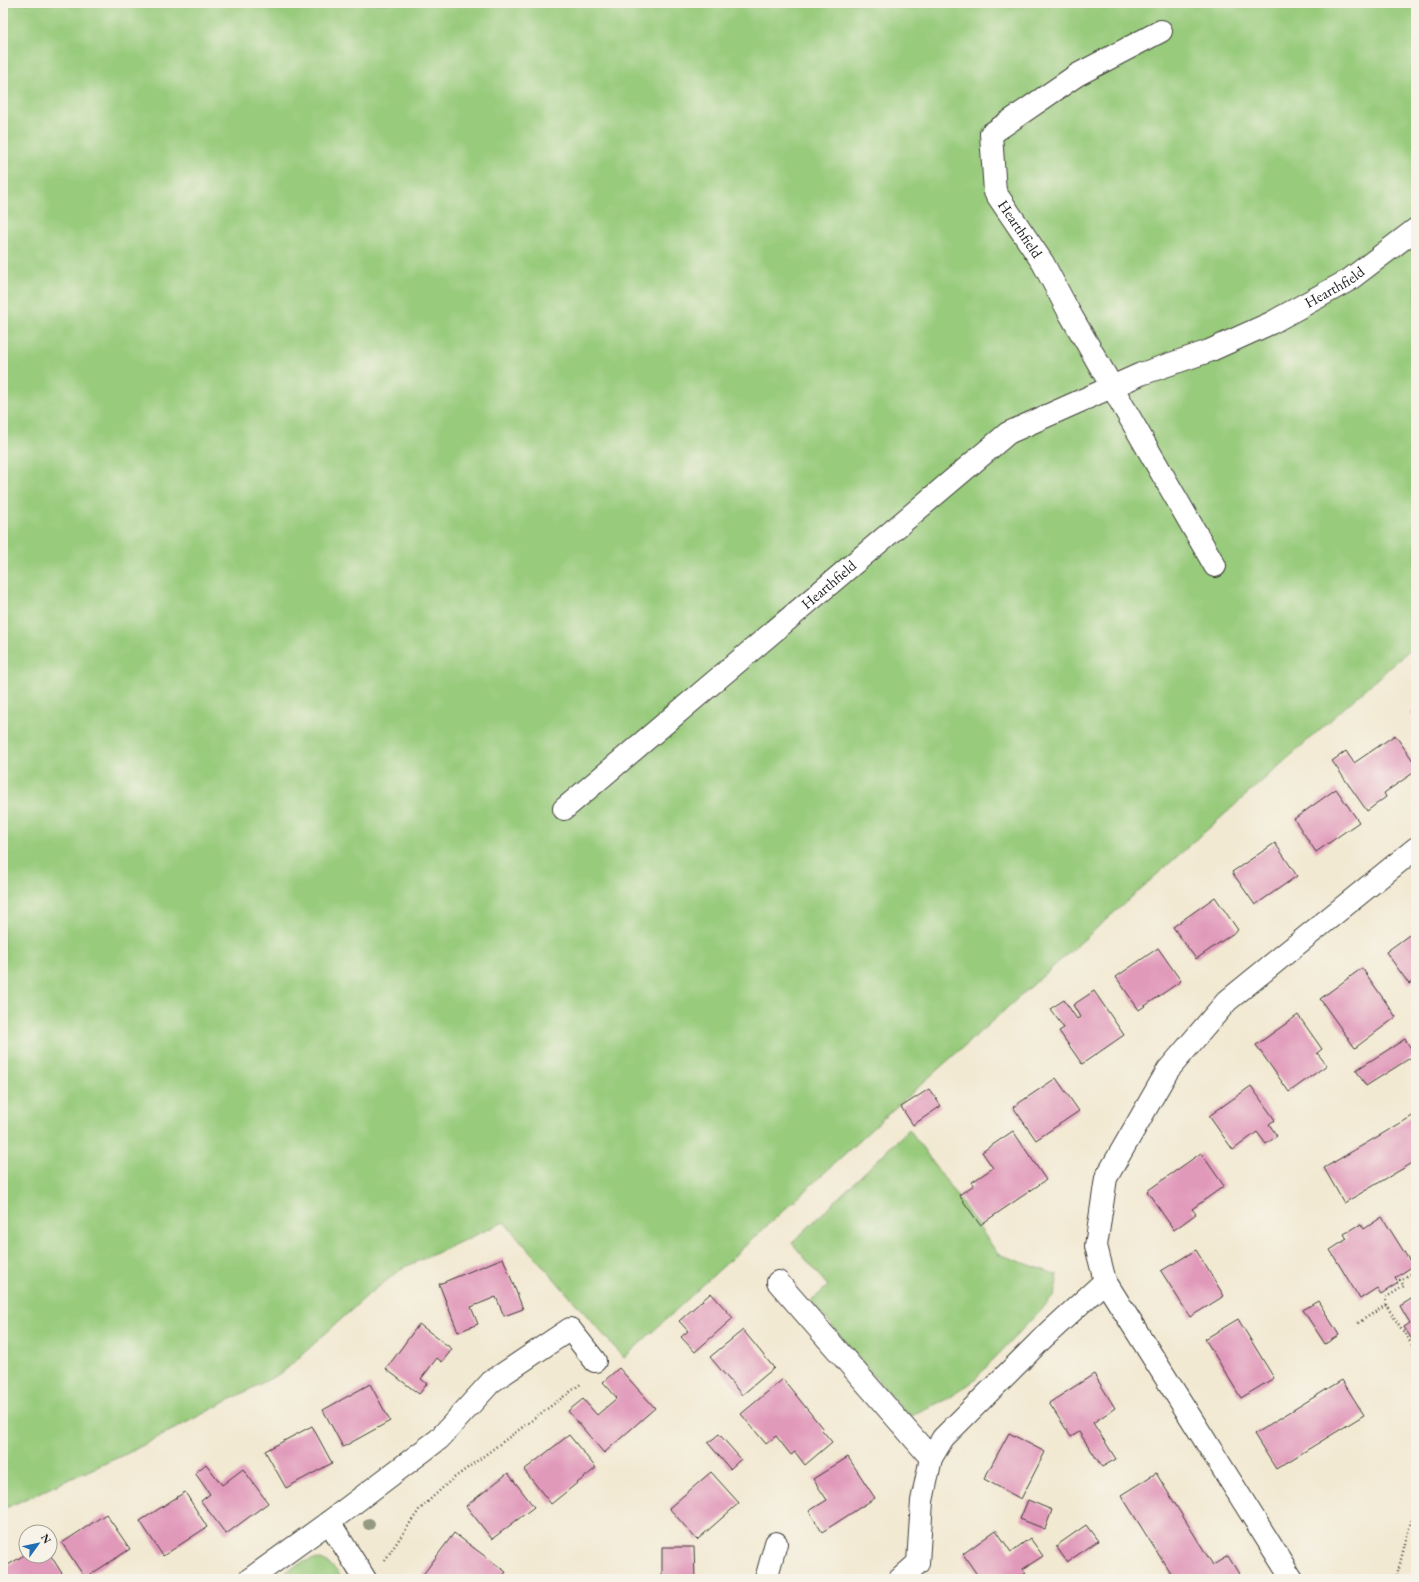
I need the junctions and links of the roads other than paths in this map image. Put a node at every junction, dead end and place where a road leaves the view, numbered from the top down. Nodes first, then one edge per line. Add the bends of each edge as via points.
1 (1161, 31) dead end
2 (1416, 229) edge
3 (1111, 387) junction
4 (1215, 566) dead end
5 (564, 809) dead end
6 (1416, 848) edge
7 (1105, 1281) junction
8 (778, 1282) dead end
9 (591, 1370) road end
10 (931, 1458) junction
11 (330, 1522) junction
12 (776, 1543) dead end
13 (918, 1571) edge
14 (250, 1579) edge
15 (365, 1579) edge
16 (766, 1579) edge
17 (900, 1579) edge
18 (1292, 1579) edge

1 - 3 street, Hearthfield via 1077,75 991,134 995,192 1043,263
2 - 3 street, Hearthfield via 1349,280 1271,323 1209,351
3 - 4 street, Hearthfield
3 - 5 street, Hearthfield via 1008,433
6 - 7 street via 1227,1001 1168,1070 1106,1178 1096,1246
7 - 10 street via 947,1433
7 - 18 street
8 - 10 street
9 - 11 street via 570,1329 491,1382 439,1439
10 - 13 street via 922,1501
11 - 14 street
11 - 15 street
12 - 16 street
13 - 17 street

